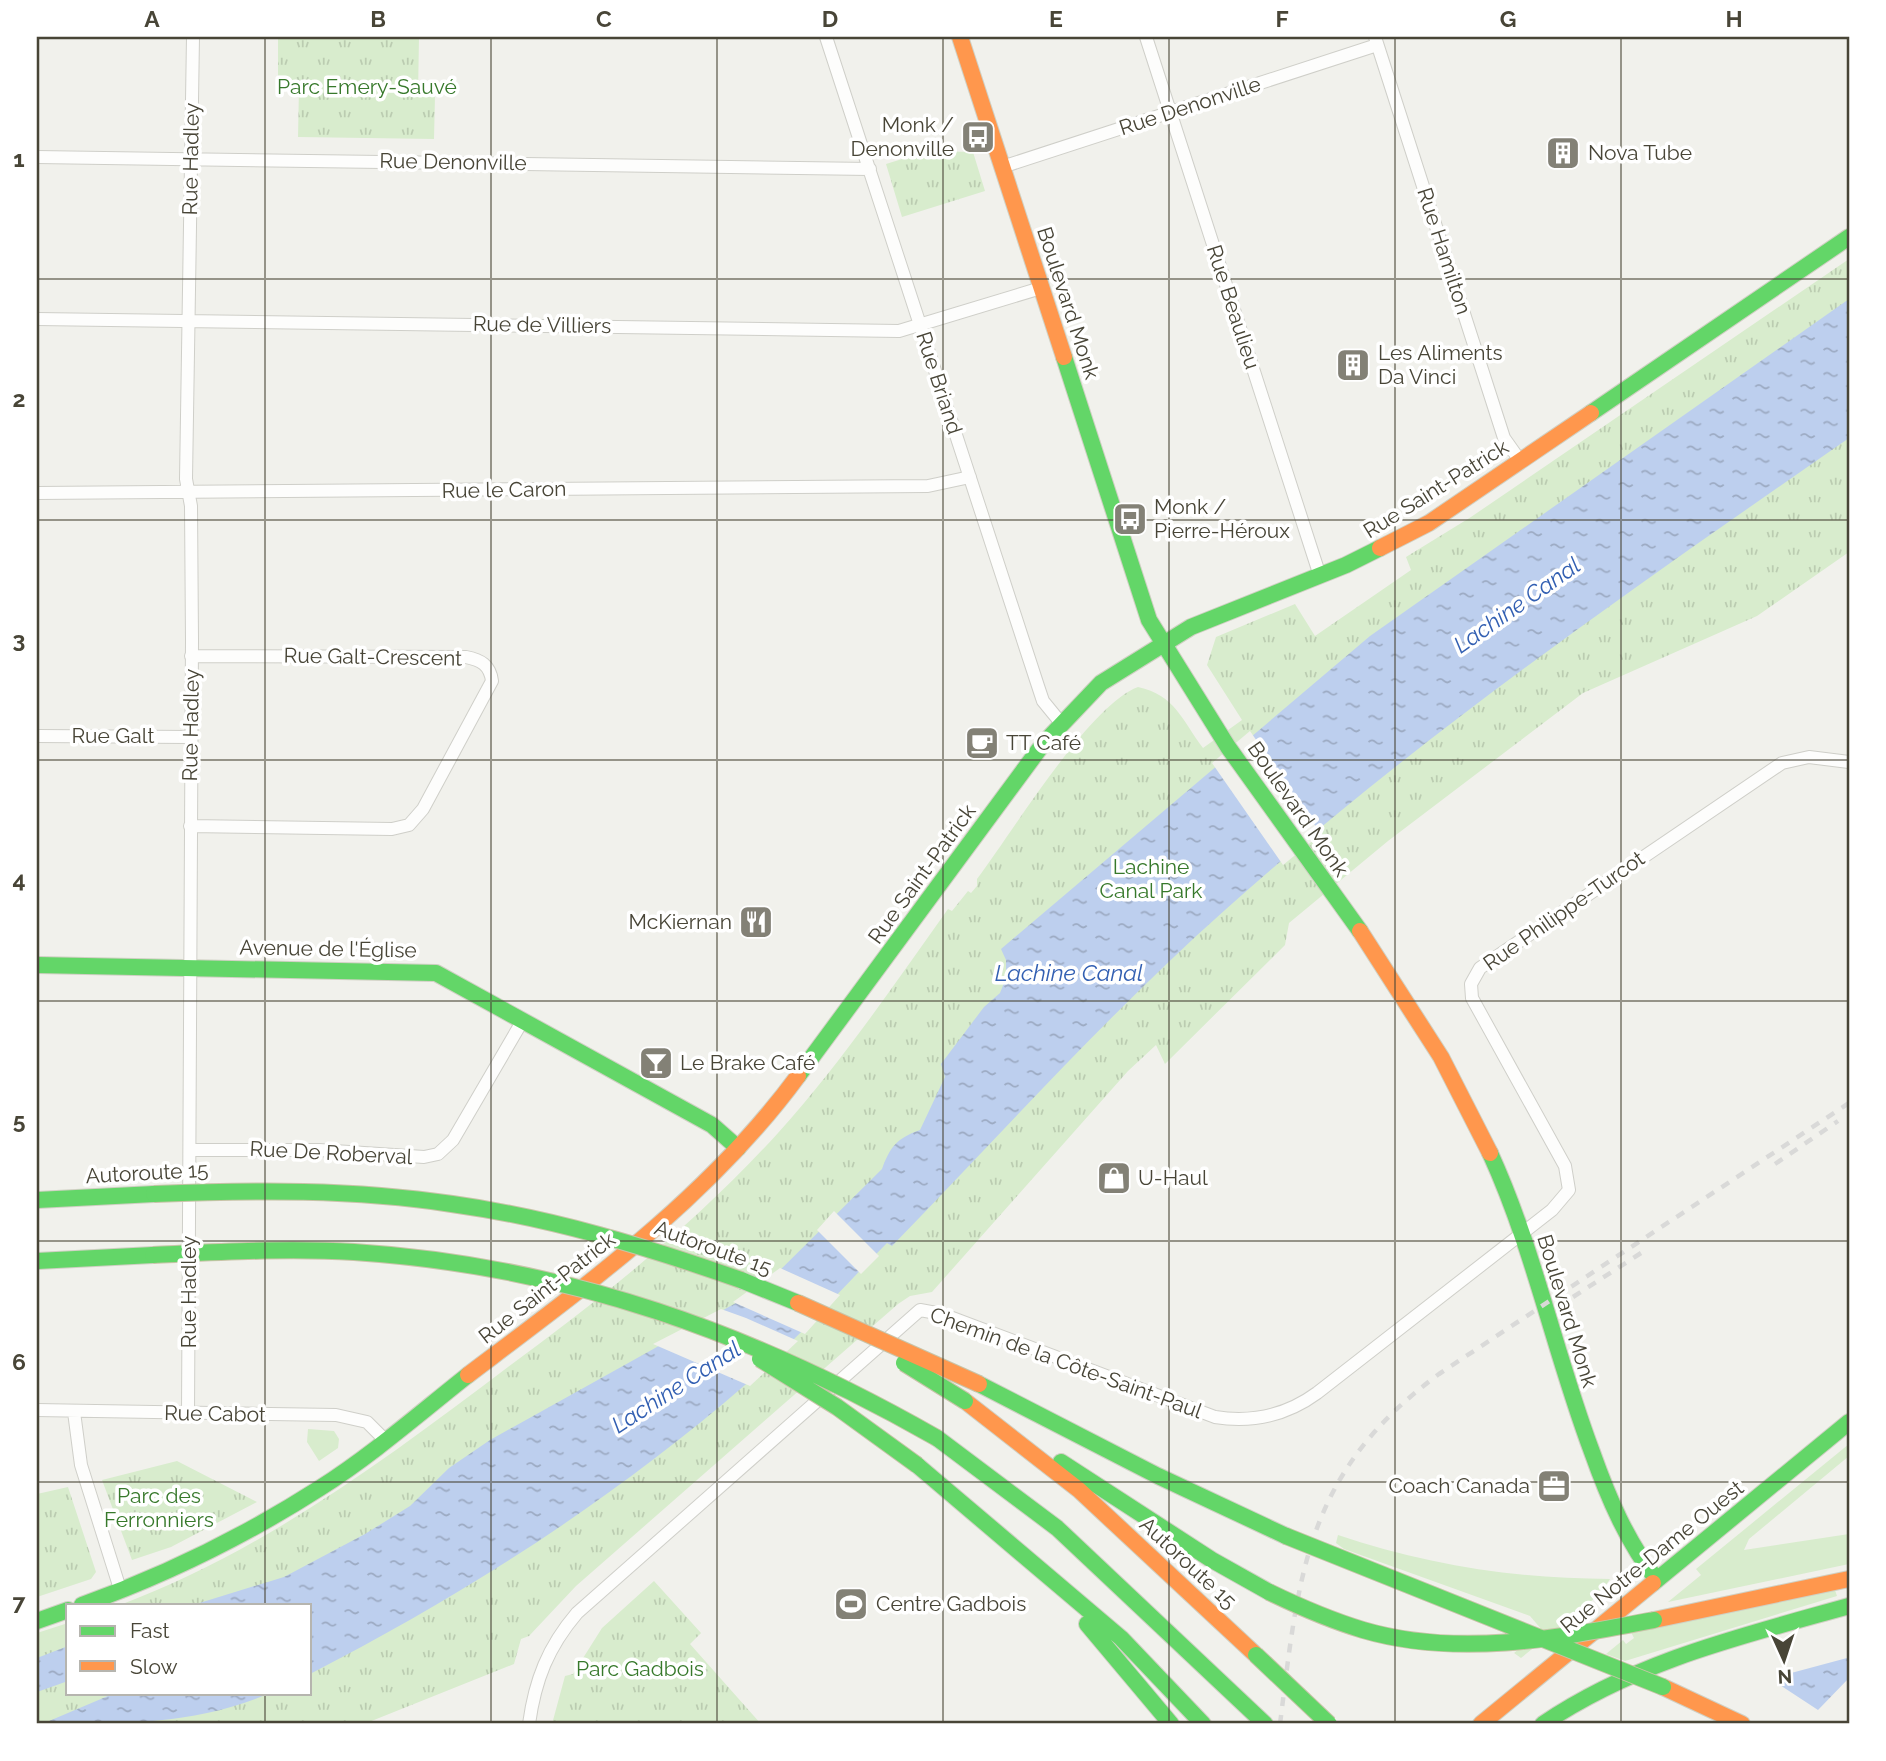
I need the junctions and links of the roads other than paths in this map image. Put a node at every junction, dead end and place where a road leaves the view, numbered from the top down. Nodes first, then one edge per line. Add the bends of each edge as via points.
1 (193, 37) edge
2 (826, 37) edge
3 (960, 37) edge
4 (1146, 37) edge
5 (1376, 41) edge
6 (1171, 113) junction
7 (37, 157) edge
8 (191, 159) junction
9 (1002, 167) junction
10 (870, 169) junction
11 (1849, 237) edge
12 (1041, 288) junction
13 (37, 319) edge
14 (189, 321) junction
15 (920, 325) junction
16 (1521, 462) junction
17 (970, 477) junction
18 (188, 492) junction
19 (37, 493) edge
20 (1320, 576) junction
21 (1162, 644) junction
22 (191, 656) junction
23 (1061, 723) junction
24 (37, 736) edge
25 (190, 737) junction
26 (1849, 762) edge
27 (190, 826) junction
28 (37, 965) edge
29 (190, 967) junction
30 (523, 1020) junction
31 (738, 1148) junction
32 (190, 1150) junction
33 (37, 1200) edge
34 (1521, 1233) junction
35 (37, 1261) edge
36 (798, 1303) junction
37 (693, 1321) junction
38 (37, 1410) edge
39 (74, 1412) junction
40 (188, 1414) junction
41 (1849, 1422) edge
42 (1010, 1432) junction
43 (385, 1440) junction
44 (1039, 1569) junction
45 (1849, 1579) edge
46 (1657, 1580) junction
47 (121, 1592) junction
48 (85, 1604) edge
49 (1849, 1606) edge
50 (66, 1611) edge
51 (37, 1620) edge
52 (529, 1724) edge
53 (1171, 1724) edge
54 (1203, 1724) edge
55 (1265, 1724) edge
56 (1329, 1724) edge
57 (1481, 1724) edge
58 (1543, 1724) edge
59 (1742, 1724) edge

1 - 8 street, Rue Hadley
2 - 10 street, Rue Briand
3 - 9 main road, Boulevard Monk
4 - 6 street, Rue Beaulieu
5 - 6 street, Rue Denonville
5 - 16 street, Rue Hamilton via 1504,438
6 - 9 street, Rue Denonville
6 - 20 street, Rue Beaulieu
7 - 8 street, Rue Denonville
8 - 10 street, Rue Denonville
8 - 14 street, Rue Hadley
9 - 12 main road, Boulevard Monk
10 - 15 street, Rue Briand
11 - 16 main road, Rue Saint-Patrick
12 - 15 street, Rue de Villiers
12 - 21 main road, Boulevard Monk via 1144,608
13 - 14 street, Rue de Villiers
14 - 15 street, Rue de Villiers via 899,331
14 - 18 street, Rue Hadley
15 - 17 street, Rue Briand
16 - 20 main road, Rue Saint-Patrick via 1398,541
17 - 18 street, Rue le Caron via 928,486
17 - 23 street, Rue Briand via 1043,701
18 - 19 street, Rue le Caron
18 - 22 street, Rue Hadley
20 - 21 main road, Rue Saint-Patrick via 1191,627
21 - 23 main road, Rue Saint-Patrick via 1101,682
21 - 34 main road, Boulevard Monk via 1399,992 1466,1101
22 - 25 street, Rue Hadley
22 - 27 street, Rue Galt-Crescent via 466,657 489,668 492,681 423,809 409,825 392,829
23 - 31 main road, Rue Saint-Patrick via 813,1058
24 - 25 street, Rue Galt
25 - 27 street, Rue Hadley
26 - 34 street, Rue Philippe-Turcot via 1809,757 1782,763 1477,972 1471,984 1472,998 1565,1166 1570,1183 1560,1203
27 - 29 street, Rue Hadley
28 - 29 main road, Avenue de l'Église
29 - 30 main road, Avenue de l'Église via 436,973
29 - 32 street, Rue Hadley
30 - 31 main road, Avenue de l'Église via 712,1125
30 - 32 street, Rue De Roberval via 453,1140 438,1154
31 - 43 main road, Rue Saint-Patrick via 609,1268
32 - 40 street, Rue Hadley
33 - 36 main road, Autoroute 15, bridge via 255,1189 422,1198 575,1225 643,1245
34 - 46 main road, Boulevard Monk via 1584,1434 1627,1537
34 - 52 street, Chemin de la Côte-Saint-Paul via 1307,1400 1264,1418 1207,1414 942,1314 923,1309 915,1312 577,1613 544,1661
35 - 37 main road, bridge via 320,1251 446,1261 570,1284
36 - 42 main road, Autoroute 15, bridge
36 - 59 main road, bridge via 979,1384 1286,1536 1663,1687
37 - 44 main road, bridge via 798,1382 917,1465
37 - 55 main road, bridge via 808,1367 937,1438 1057,1528
38 - 39 street, Rue Cabot
39 - 40 street, Rue Cabot
39 - 47 street via 81,1465
40 - 43 street, Rue Cabot via 344,1416 367,1422
41 - 46 main road, Rue Notre-Dame Ouest
42 - 45 main road, bridge via 1269,1592 1360,1629 1447,1644 1541,1641
42 - 56 main road, Autoroute 15, bridge
43 - 47 main road, Rue Saint-Patrick via 251,1531
44 - 53 main road
44 - 54 main road via 1121,1638
46 - 57 main road, Rue Notre-Dame Ouest
47 - 48 main road, Rue Saint-Patrick
49 - 58 main road via 1645,1667 1595,1689
50 - 51 main road

